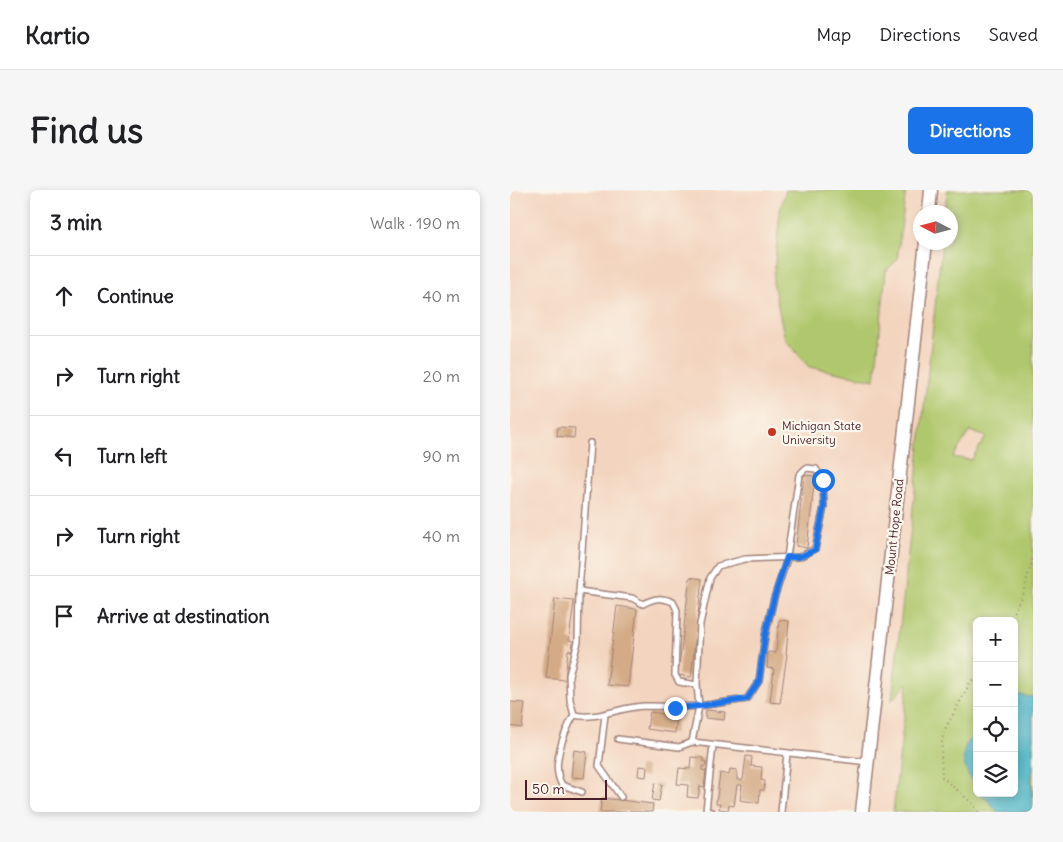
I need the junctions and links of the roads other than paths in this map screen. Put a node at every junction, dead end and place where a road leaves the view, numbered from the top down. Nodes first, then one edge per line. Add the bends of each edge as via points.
1 (932, 190) edge
2 (930, 205) edge
3 (925, 250) edge
4 (590, 443) dead end
5 (787, 557) junction
6 (579, 591) junction
7 (697, 685) junction
8 (699, 706) junction
9 (574, 714) junction
10 (605, 714) junction
11 (618, 739) dead end
12 (692, 742) junction
13 (713, 745) junction
14 (787, 754) junction
15 (868, 762) junction
16 (582, 792) dead end
17 (621, 797) dead end
18 (711, 812) edge
19 (780, 812) edge
20 (862, 812) edge

1 - 2 street
3 - 15 street, Mount Hope Road
4 - 6 lane
5 - 5 lane via 799,557 815,550 824,507 823,480 816,469 806,468 799,475
5 - 7 lane via 745,559 718,566 710,578 700,624
5 - 8 lane via 765,636 759,681 747,699
6 - 7 lane via 632,598 643,604 653,598 673,602 677,610 675,675 679,682
6 - 9 lane via 578,642 569,675
7 - 8 lane
8 - 10 lane via 642,706
8 - 12 lane
9 - 10 lane via 583,717
9 - 16 lane via 561,741 557,776 562,785
10 - 17 lane via 599,766
11 - 12 lane via 679,747
12 - 13 lane
13 - 14 lane
13 - 18 lane via 706,811
14 - 15 lane
14 - 19 lane
15 - 20 street, Mount Hope Road

